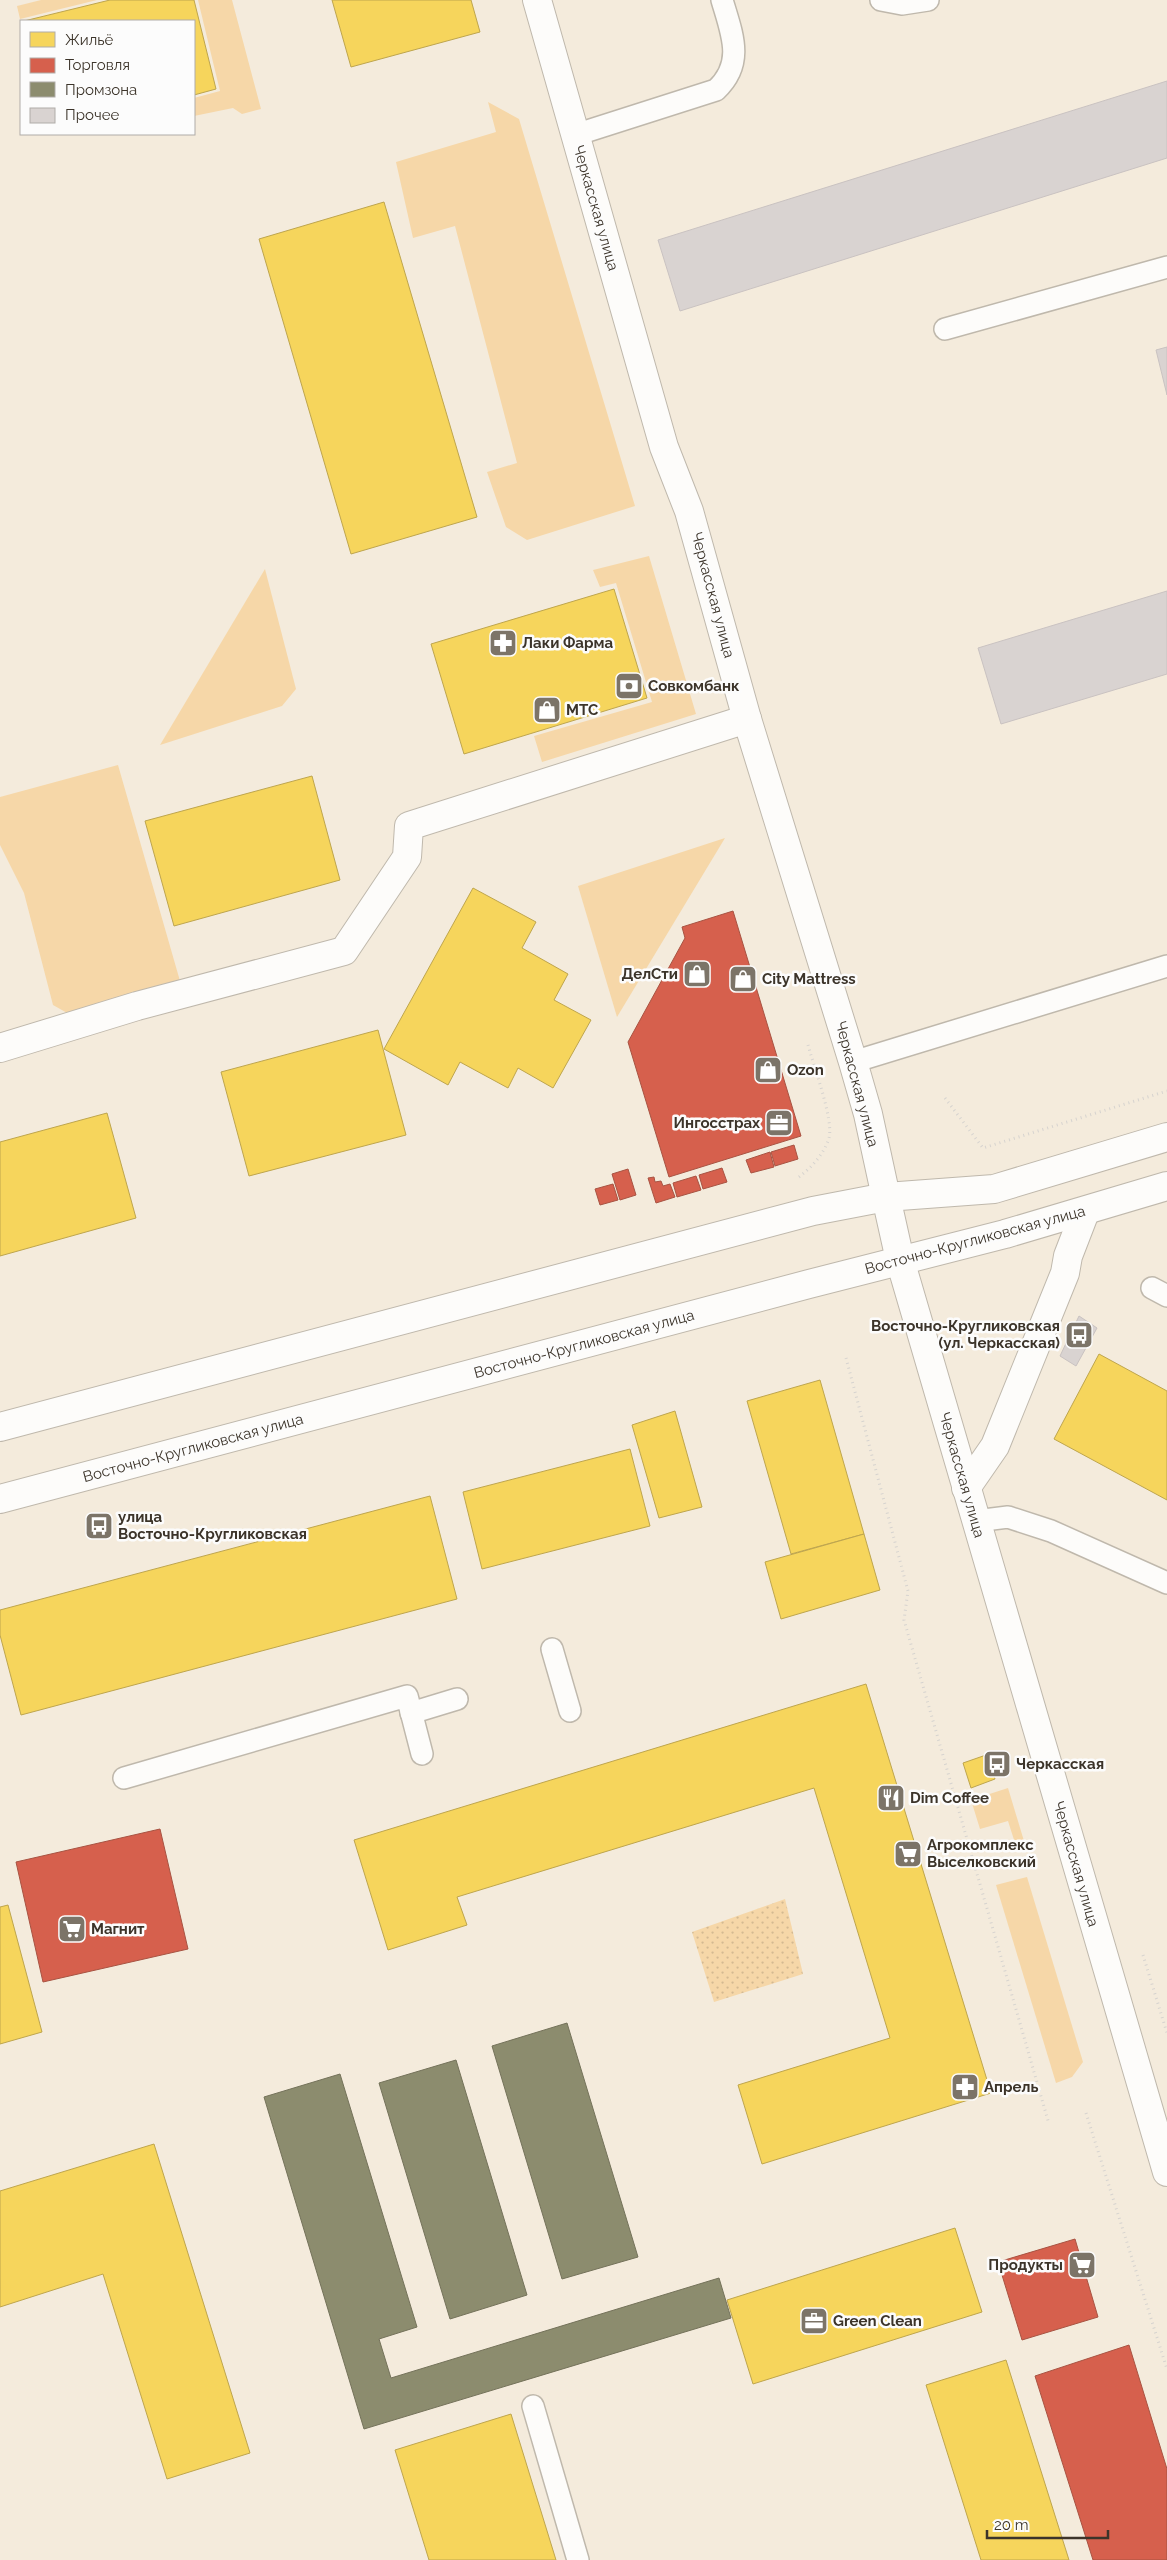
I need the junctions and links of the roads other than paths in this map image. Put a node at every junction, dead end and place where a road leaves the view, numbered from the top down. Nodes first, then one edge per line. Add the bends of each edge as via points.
1 (537, 0) edge
2 (722, 0) edge
3 (881, 0) edge
4 (928, 0) edge
5 (575, 135) junction
6 (1167, 267) edge
7 (945, 329) dead end
8 (746, 719) junction
9 (1167, 966) edge
10 (0, 1048) edge
11 (853, 1062) junction
12 (1167, 1137) edge
13 (1167, 1186) edge
14 (886, 1197) junction
15 (1085, 1212) junction
16 (900, 1260) junction
17 (0, 1427) edge
18 (966, 1488) junction
19 (0, 1499) edge
20 (976, 1521) junction
21 (1167, 1583) edge
22 (552, 1649) dead end
23 (457, 1699) dead end
24 (570, 1711) dead end
25 (411, 1712) junction
26 (422, 1754) dead end
27 (124, 1778) dead end
28 (1167, 2172) edge
29 (534, 2406) dead end
30 (578, 2560) edge

1 - 5 street, Черкасская улица
2 - 5 lane via 732,35 734,60 727,80 716,90
3 - 4 lane via 902,4
5 - 8 street, Черкасская улица via 664,447 689,510
6 - 7 lane
8 - 10 street via 409,826 408,857 344,951 137,1006
8 - 11 street, Черкасская улица
9 - 11 lane
11 - 14 street, Черкасская улица
12 - 14 street via 994,1189
13 - 15 street, Восточно-Кругликовская улица
14 - 16 street, Черкасская улица
14 - 17 street via 803,1214
15 - 16 street, Восточно-Кругликовская улица
15 - 18 street via 1065,1273 995,1446
16 - 18 street, Черкасская улица
16 - 19 street, Восточно-Кругликовская улица
18 - 20 street, Черкасская улица
20 - 21 lane via 1008,1517 1034,1525
20 - 28 street, Черкасская улица
22 - 24 lane
23 - 25 lane
25 - 26 lane
25 - 27 lane via 407,1696
29 - 30 lane

